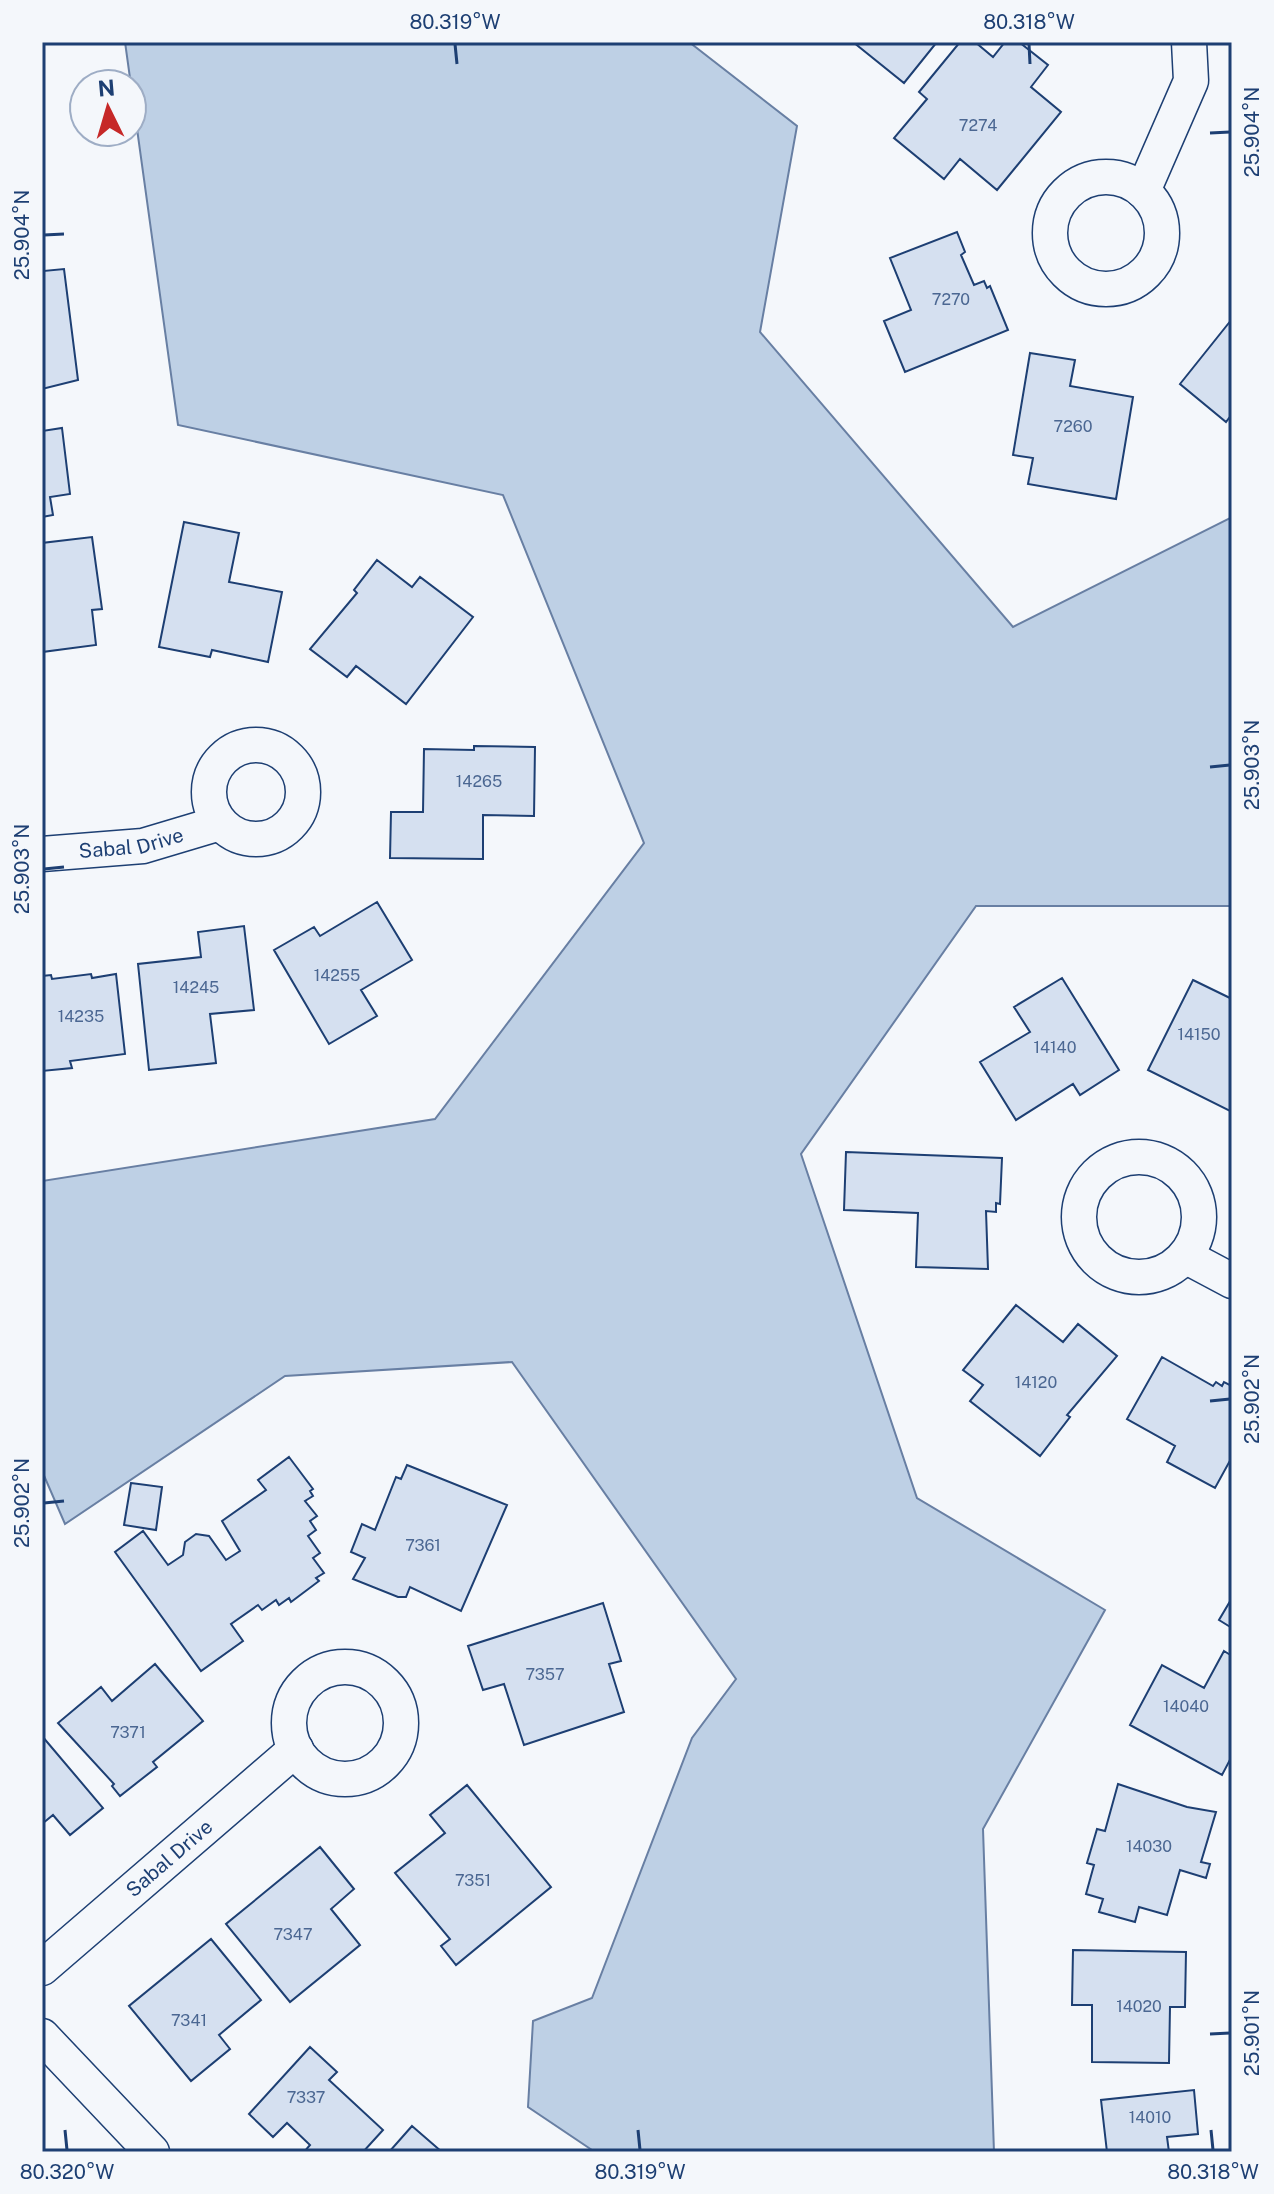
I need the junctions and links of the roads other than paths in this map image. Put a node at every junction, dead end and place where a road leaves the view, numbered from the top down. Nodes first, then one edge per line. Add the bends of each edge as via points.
1 (1189, 42) edge
2 (1143, 191) dead end
3 (220, 823) dead end
4 (42, 854) edge
5 (1185, 1256) dead end
6 (1232, 1281) edge
7 (296, 1749) dead end
8 (42, 1968) edge
9 (42, 2036) edge
10 (152, 2152) edge

1 - 2 street via 1191,81
3 - 4 street, Sabal Drive via 143,846
5 - 6 street
7 - 8 street, Sabal Drive
9 - 10 street

